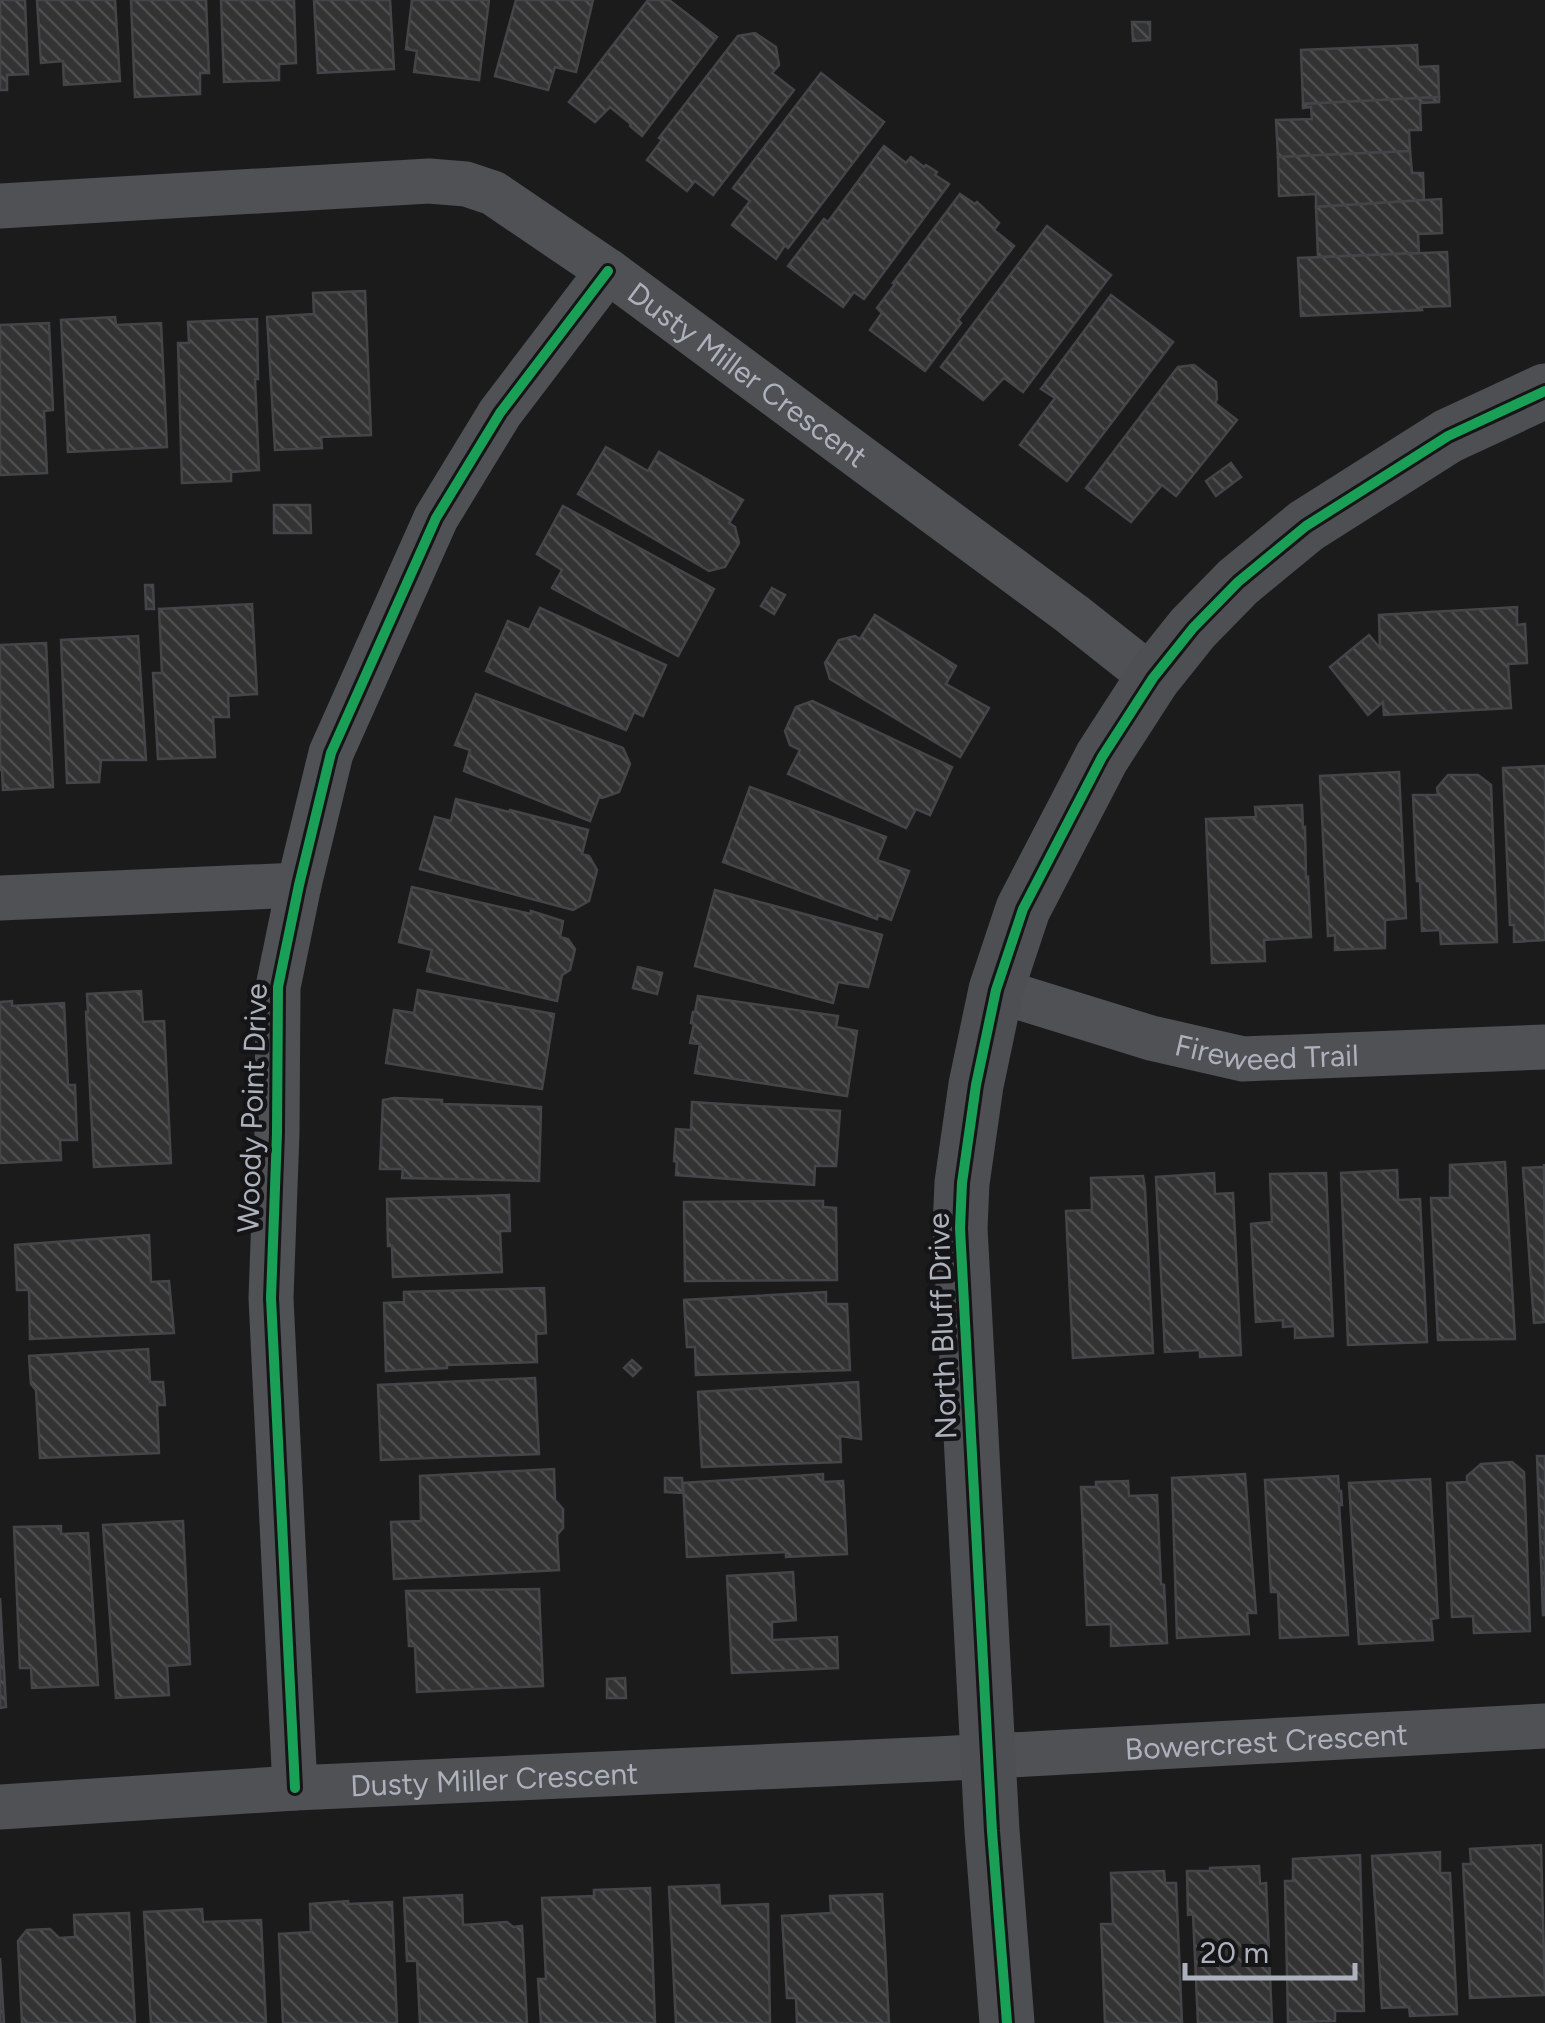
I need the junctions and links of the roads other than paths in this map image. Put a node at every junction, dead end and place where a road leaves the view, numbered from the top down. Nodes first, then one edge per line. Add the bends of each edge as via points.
1 (0, 206) edge
2 (608, 271) junction
3 (1545, 392) edge
4 (1153, 678) junction
5 (298, 884) junction
6 (0, 898) edge
7 (996, 990) junction
8 (1545, 1047) edge
9 (1545, 1726) edge
10 (988, 1756) junction
11 (295, 1788) junction
12 (0, 1807) edge
13 (1007, 2023) edge

1 - 2 street, Dusty Miller Crescent via 466,184 493,193
2 - 4 street, Dusty Miller Crescent
2 - 5 street, Woody Point Drive via 500,413 436,518 331,753
3 - 4 street, North Bluff Drive via 1448,436 1316,519 1238,582
4 - 7 street, North Bluff Drive via 1061,832
5 - 6 street
5 - 11 street, Woody Point Drive via 278,987 270,1298
7 - 8 street, Fireweed Trail via 1243,1059
7 - 10 street, North Bluff Drive via 968,1130 960,1228
9 - 10 street, Bowercrest Crescent
10 - 11 street, Dusty Miller Crescent
10 - 13 street, North Bluff Drive
11 - 12 street, Dusty Miller Crescent

